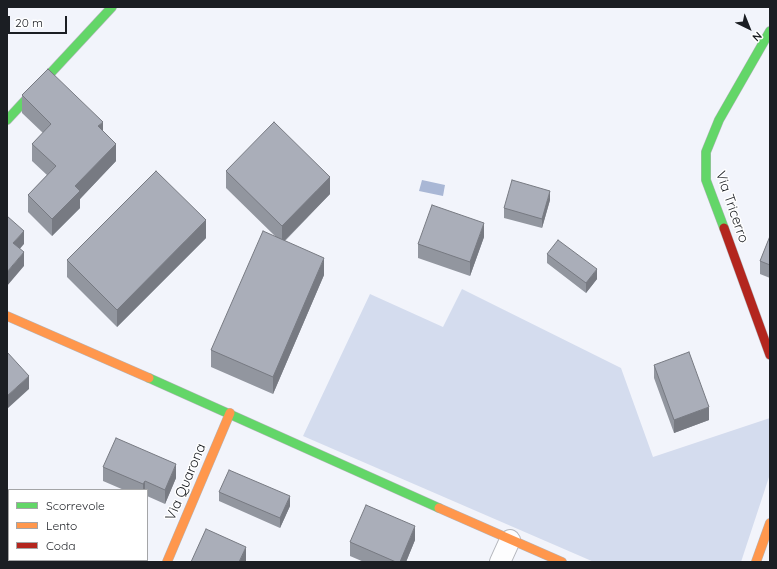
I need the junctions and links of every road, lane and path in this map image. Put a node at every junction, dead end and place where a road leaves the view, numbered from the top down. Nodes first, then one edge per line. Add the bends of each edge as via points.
1 (112, 7) edge
2 (770, 30) edge
3 (7, 120) edge
4 (7, 316) edge
5 (770, 355) edge
6 (230, 413) junction
7 (770, 523) edge
8 (510, 540) junction
9 (167, 562) edge
10 (500, 562) edge
11 (562, 562) edge
12 (756, 562) edge

1 - 3 street
2 - 5 street, Via Tricerro via 719,120 706,152 705,166 706,180
4 - 6 street
6 - 8 street
6 - 9 street, Via Quarona
7 - 12 street
8 - 10 street
8 - 11 street

